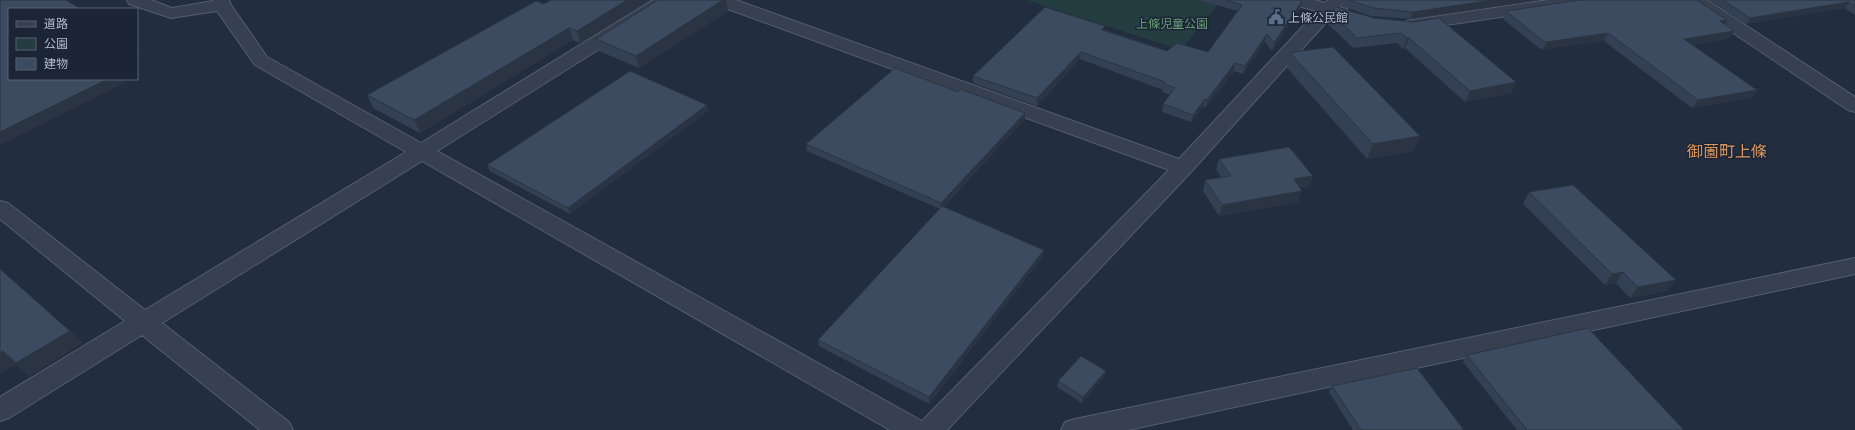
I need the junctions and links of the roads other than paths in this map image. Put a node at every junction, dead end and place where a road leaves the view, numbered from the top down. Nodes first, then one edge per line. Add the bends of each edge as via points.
1 (135, 0) edge
2 (666, 0) edge
3 (720, 0) edge
4 (1296, 0) edge
5 (1583, 0) edge
6 (1696, 0) edge
7 (221, 2) edge
8 (1332, 5) edge
9 (1356, 18) edge
10 (1397, 24) edge
11 (1855, 106) edge
12 (421, 152) junction
13 (1183, 168) junction
14 (0, 208) edge
15 (1855, 266) edge
16 (144, 322) junction
17 (0, 410) edge
18 (279, 430) edge
19 (914, 430) edge
20 (930, 430) edge
21 (1075, 430) edge

1 - 7 street via 171,14
2 - 12 street
3 - 13 street
4 - 8 street
5 - 10 street via 1410,26
6 - 11 street
7 - 12 street via 261,61
8 - 9 street
8 - 13 street
12 - 16 street
12 - 19 street
13 - 20 street
14 - 16 street
15 - 21 street
16 - 17 street
16 - 18 street

